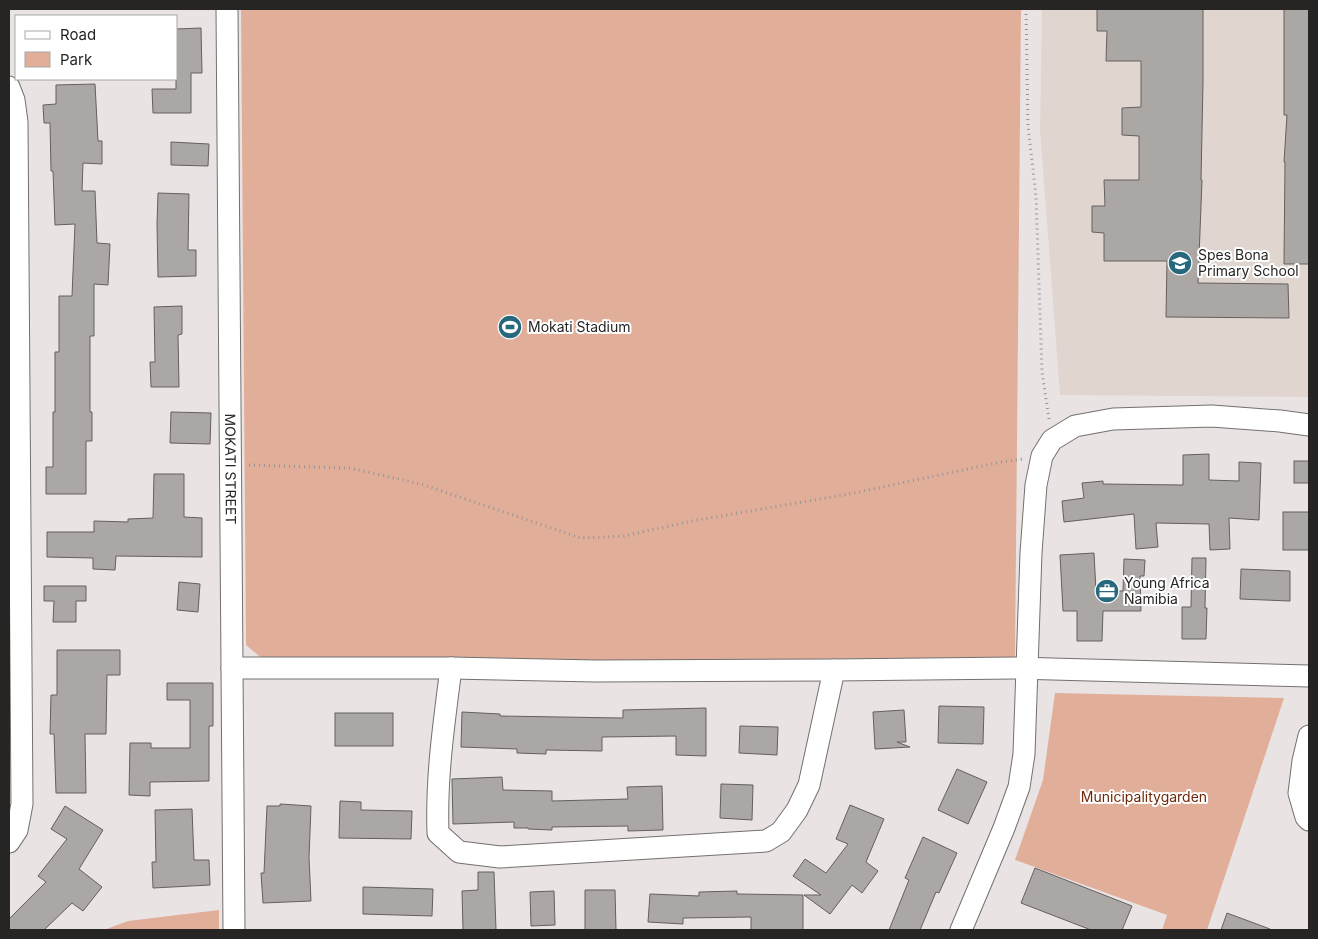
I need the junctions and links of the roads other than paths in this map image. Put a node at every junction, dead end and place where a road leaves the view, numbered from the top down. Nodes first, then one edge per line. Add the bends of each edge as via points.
1 (227, 9) edge
2 (9, 87) edge
3 (1309, 425) edge
4 (232, 668) junction
5 (451, 668) junction
6 (1028, 668) junction
7 (834, 670) junction
8 (1309, 676) edge
9 (1309, 736) edge
10 (1309, 820) edge
11 (9, 842) edge
12 (234, 930) edge
13 (961, 930) edge

1 - 4 street, MOKATI STREET
2 - 11 street via 17,122 22,804 16,830
3 - 6 street via 1212,416 1113,419 1075,426 1047,448 1036,485
4 - 5 street
4 - 12 street, MOKATI STREET
5 - 7 street
5 - 7 street via 442,735 438,833 459,852 500,857 766,841 781,832 809,785
6 - 7 street
6 - 8 street
6 - 13 street via 1019,787
9 - 10 street via 1299,793

